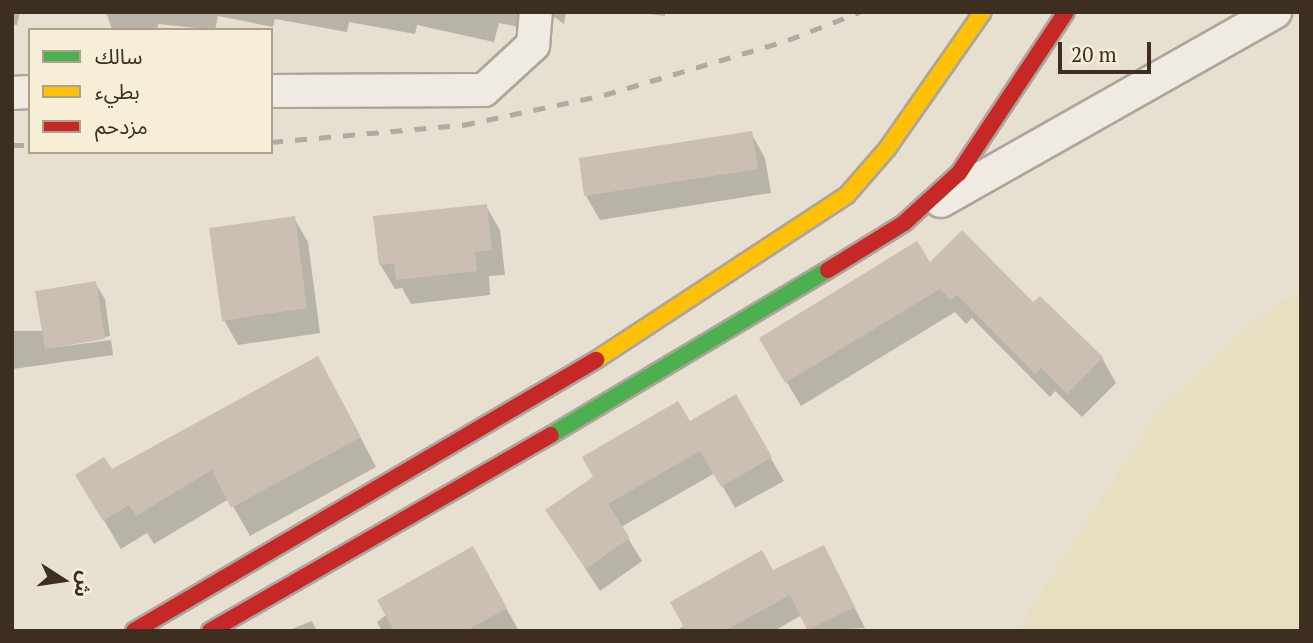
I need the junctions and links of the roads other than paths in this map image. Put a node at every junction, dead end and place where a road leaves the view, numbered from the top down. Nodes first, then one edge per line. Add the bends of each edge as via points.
1 (536, 12) edge
2 (983, 12) edge
3 (1066, 12) edge
4 (1275, 12) edge
5 (273, 91) edge
6 (904, 223) junction
7 (134, 631) edge
8 (210, 631) edge

1 - 5 street via 533,45 484,90
2 - 7 main road via 887,149 847,195 827,210 449,450
3 - 6 main road via 959,173
4 - 6 street
6 - 8 main road via 701,349

